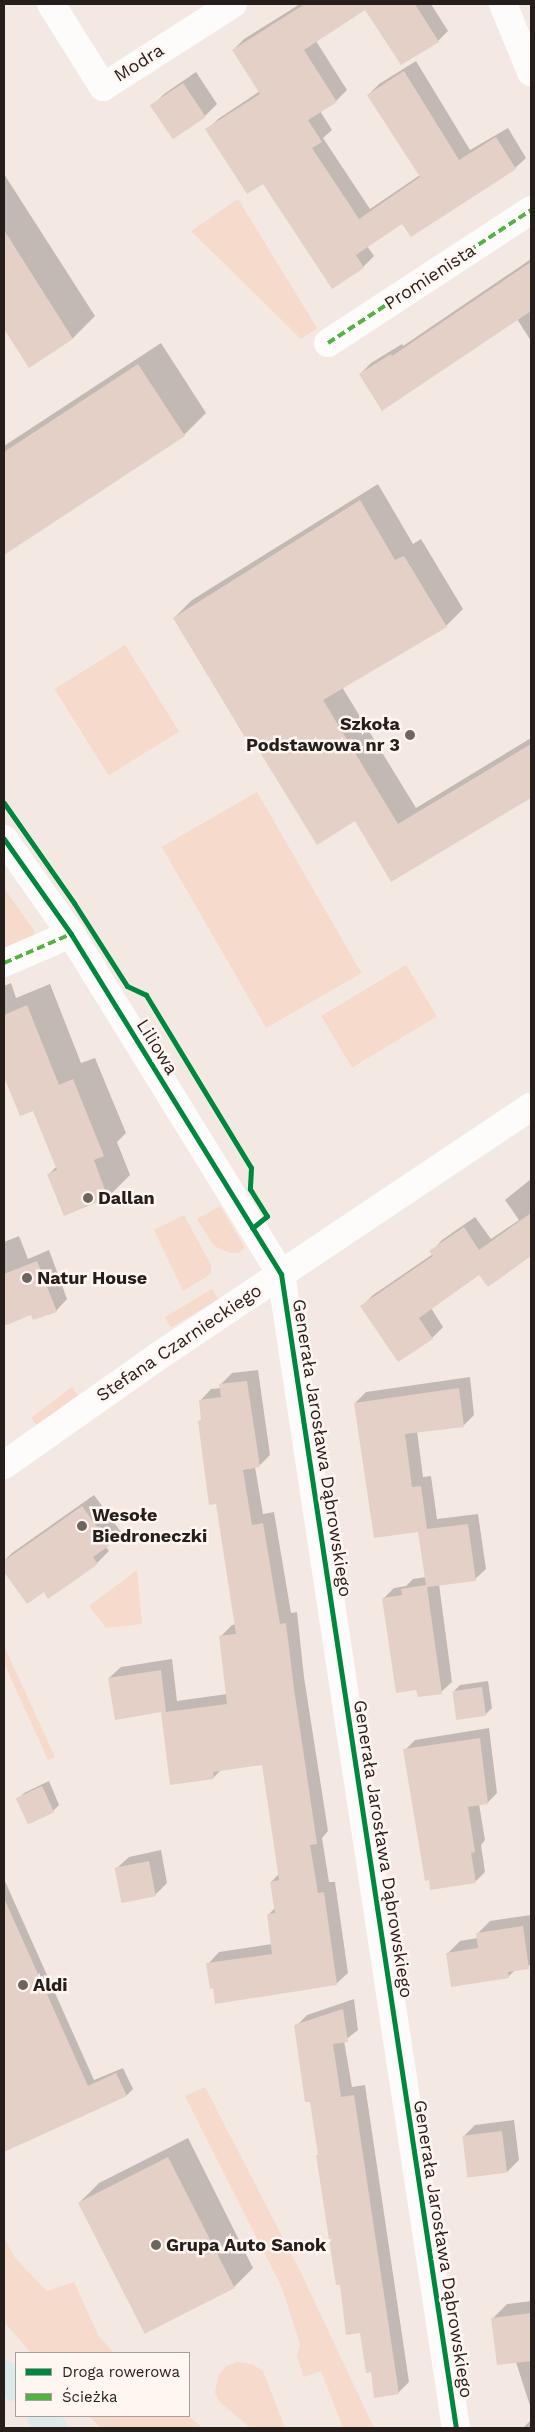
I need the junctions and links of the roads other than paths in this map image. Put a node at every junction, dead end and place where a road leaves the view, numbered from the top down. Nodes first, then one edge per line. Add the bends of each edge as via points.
1 (51, 4) edge
2 (233, 4) edge
3 (503, 4) edge
4 (531, 72) edge
5 (531, 210) edge
6 (328, 343) dead end
7 (4, 839) edge
8 (71, 934) junction
9 (4, 963) edge
10 (531, 1107) edge
11 (281, 1274) junction
12 (4, 1465) edge
13 (4, 2374) edge
14 (15, 2387) edge
15 (42, 2417) edge
16 (53, 2428) edge
17 (456, 2428) edge

1 - 2 street, Modra via 103,87
3 - 4 street
5 - 6 street, Promienista
7 - 8 street, Liliowa
8 - 9 street
8 - 11 street, Liliowa
10 - 11 street, Stefana Czarnieckiego
11 - 12 street, Stefana Czarnieckiego
11 - 17 street, Generała Jarosława Dąbrowskiego
13 - 14 main road
15 - 16 main road

